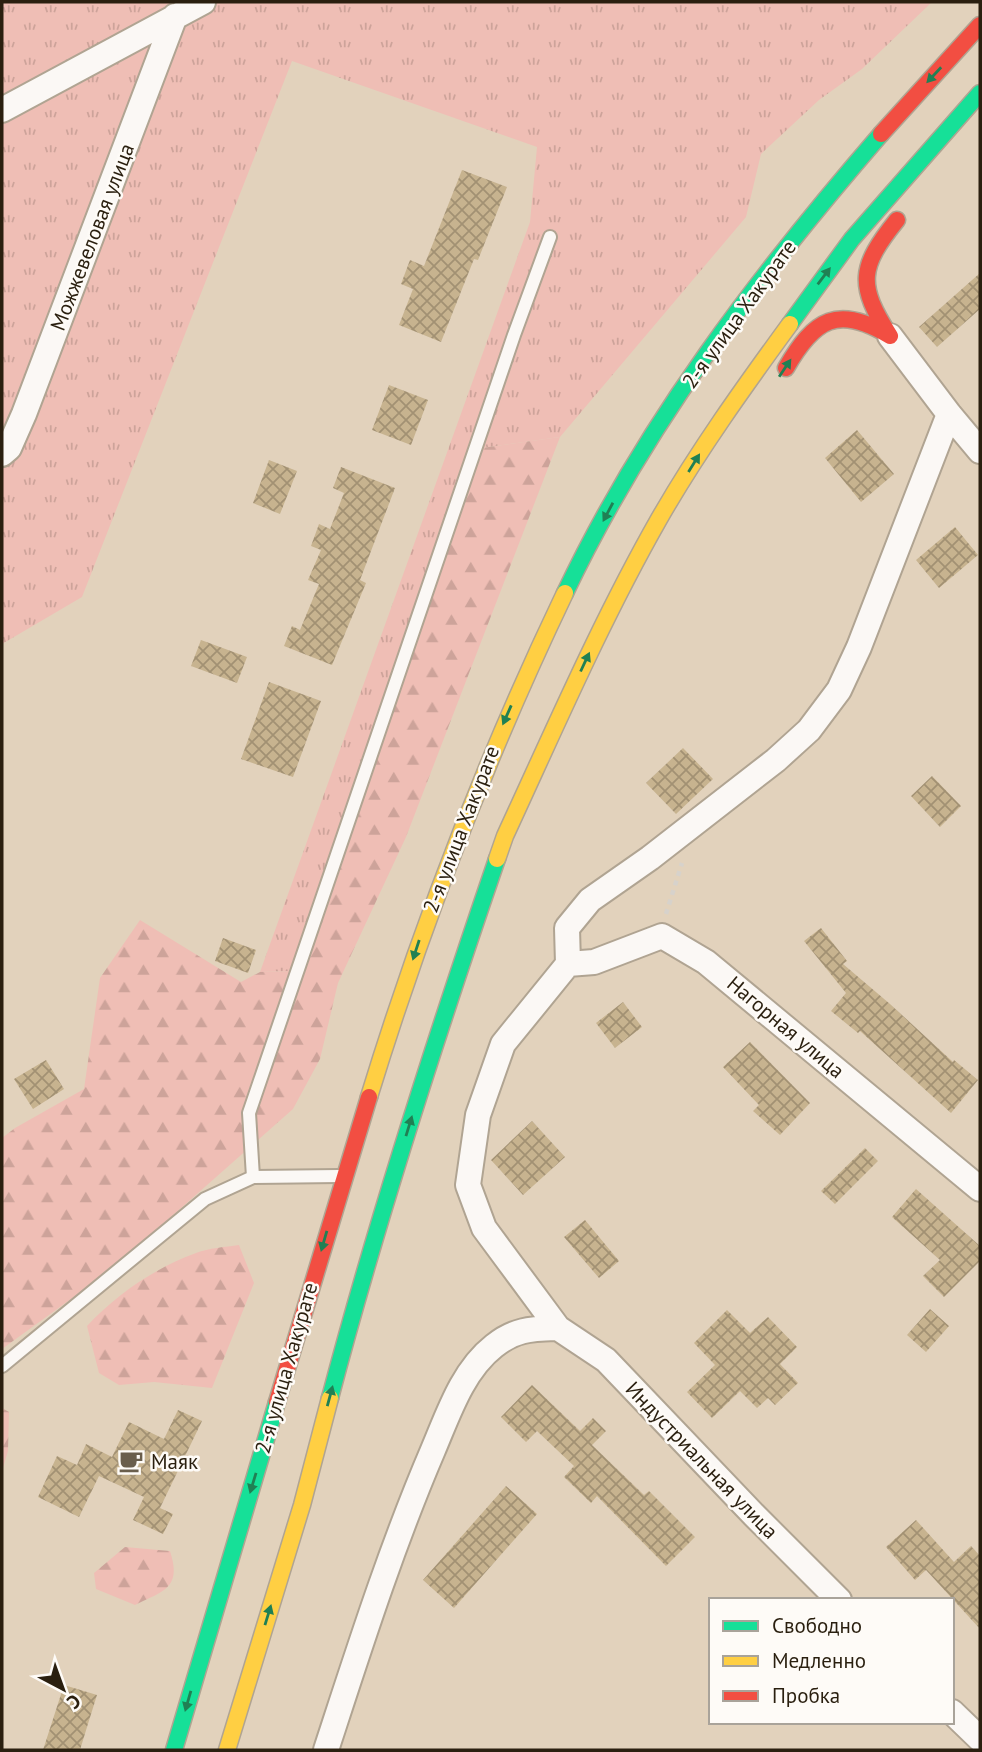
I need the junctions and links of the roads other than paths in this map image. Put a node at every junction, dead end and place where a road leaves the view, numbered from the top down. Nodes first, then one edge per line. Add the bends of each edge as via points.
1 (203, 2) edge
2 (176, 16) junction
3 (980, 25) edge
4 (980, 93) edge
5 (2, 110) edge
6 (910, 205) dead end
7 (550, 237) dead end
8 (877, 244) junction
9 (849, 280) dead end
10 (828, 307) dead end
11 (808, 335) junction
12 (890, 336) junction
13 (679, 366) dead end
14 (778, 379) dead end
15 (948, 414) junction
16 (980, 451) edge
17 (2, 454) edge
18 (623, 483) junction
19 (576, 718) dead end
20 (477, 918) junction
21 (568, 964) junction
22 (343, 1176) junction
23 (253, 1177) junction
24 (980, 1189) edge
25 (558, 1328) junction
26 (2, 1366) edge
27 (837, 1598) edge
28 (260, 1642) junction
29 (954, 1714) edge
30 (980, 1740) edge
31 (174, 1750) edge
32 (227, 1750) edge
33 (236, 1750) edge
34 (326, 1750) edge

1 - 2 street
2 - 5 street
2 - 17 street, Можжевеловая улица via 24,414
3 -> 18 main road, 2-я улица Хакурате via 866,150 710,345
20 -> 4 main road, 2-я улица Хакурате via 505,836 592,648 659,519 726,411 852,239
6 - 8 main road
7 - 23 lane via 249,1114
8 - 9 main road
8 - 12 main road via 865,280 870,302
10 - 11 main road
11 - 12 main road via 831,321 856,318
14 -> 11 main road
12 - 15 street
13 - 18 main road
15 - 16 street
15 - 21 street via 839,690 810,730 776,760 590,900 567,928
18 -> 22 main road, 2-я улица Хакурате via 544,635 482,771 423,927
19 - 20 main road
28 -> 20 main road, 2-я улица Хакурате via 358,1293
21 - 24 street, Нагорная улица via 594,962 662,936 706,962
21 - 25 street via 503,1044 478,1115 468,1185 484,1228
22 - 23 lane
22 -> 31 main road, 2-я улица Хакурате
23 - 26 lane via 205,1199
25 - 27 street, Индустриальная улица via 607,1360
25 - 34 street via 523,1329 493,1347 466,1378 414,1494
28 - 32 main road, 2-я улица Хакурате
28 - 33 street via 262,1654
29 - 30 street

